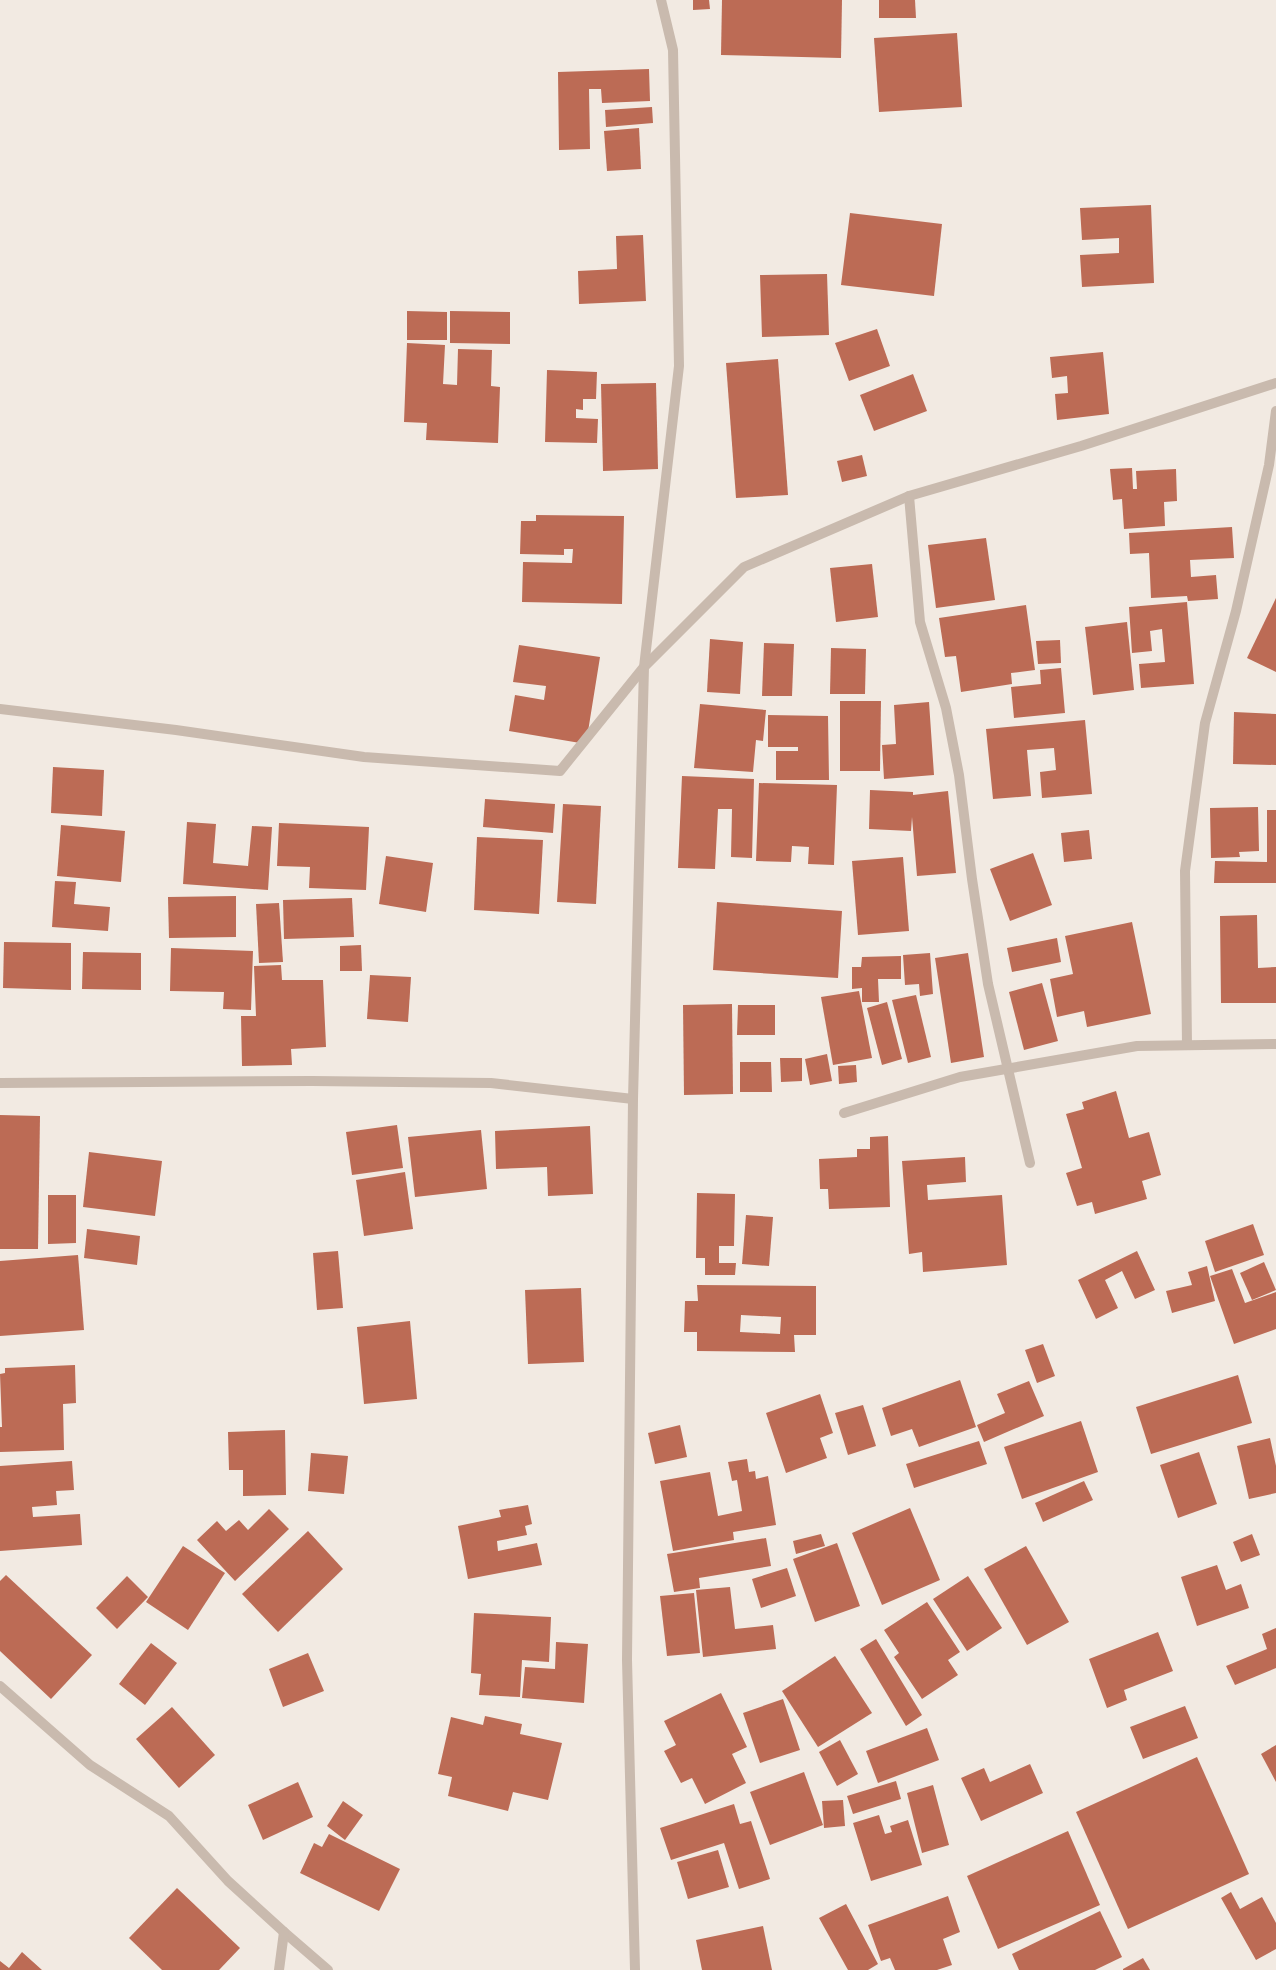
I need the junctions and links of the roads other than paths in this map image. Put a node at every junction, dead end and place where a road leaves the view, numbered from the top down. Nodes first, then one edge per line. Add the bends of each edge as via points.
1 (661, 0) edge
2 (1276, 383) edge
3 (1276, 411) edge
4 (909, 496) junction
5 (644, 668) junction
6 (0, 709) edge
7 (1276, 1044) edge
8 (1187, 1046) junction
9 (1008, 1069) junction
10 (0, 1083) edge
11 (633, 1099) junction
12 (844, 1113) dead end
13 (1030, 1163) dead end
14 (0, 1686) edge
15 (284, 1932) junction
16 (279, 1970) edge
17 (328, 1970) edge
18 (635, 1970) edge

1 - 5 street via 673,50 679,366
2 - 4 street via 1081,446
3 - 8 street via 1269,465 1238,604 1205,723 1185,871
4 - 5 street via 744,567
4 - 9 street via 920,622 946,708 959,775 988,984
5 - 6 street via 560,771 364,757 168,729
5 - 11 street
7 - 8 street
8 - 9 street via 1137,1046
9 - 12 street via 960,1077
9 - 13 street
10 - 11 street via 491,1083
11 - 18 street via 627,1660
14 - 15 street via 90,1765 169,1816 228,1880
15 - 16 street
15 - 17 street

